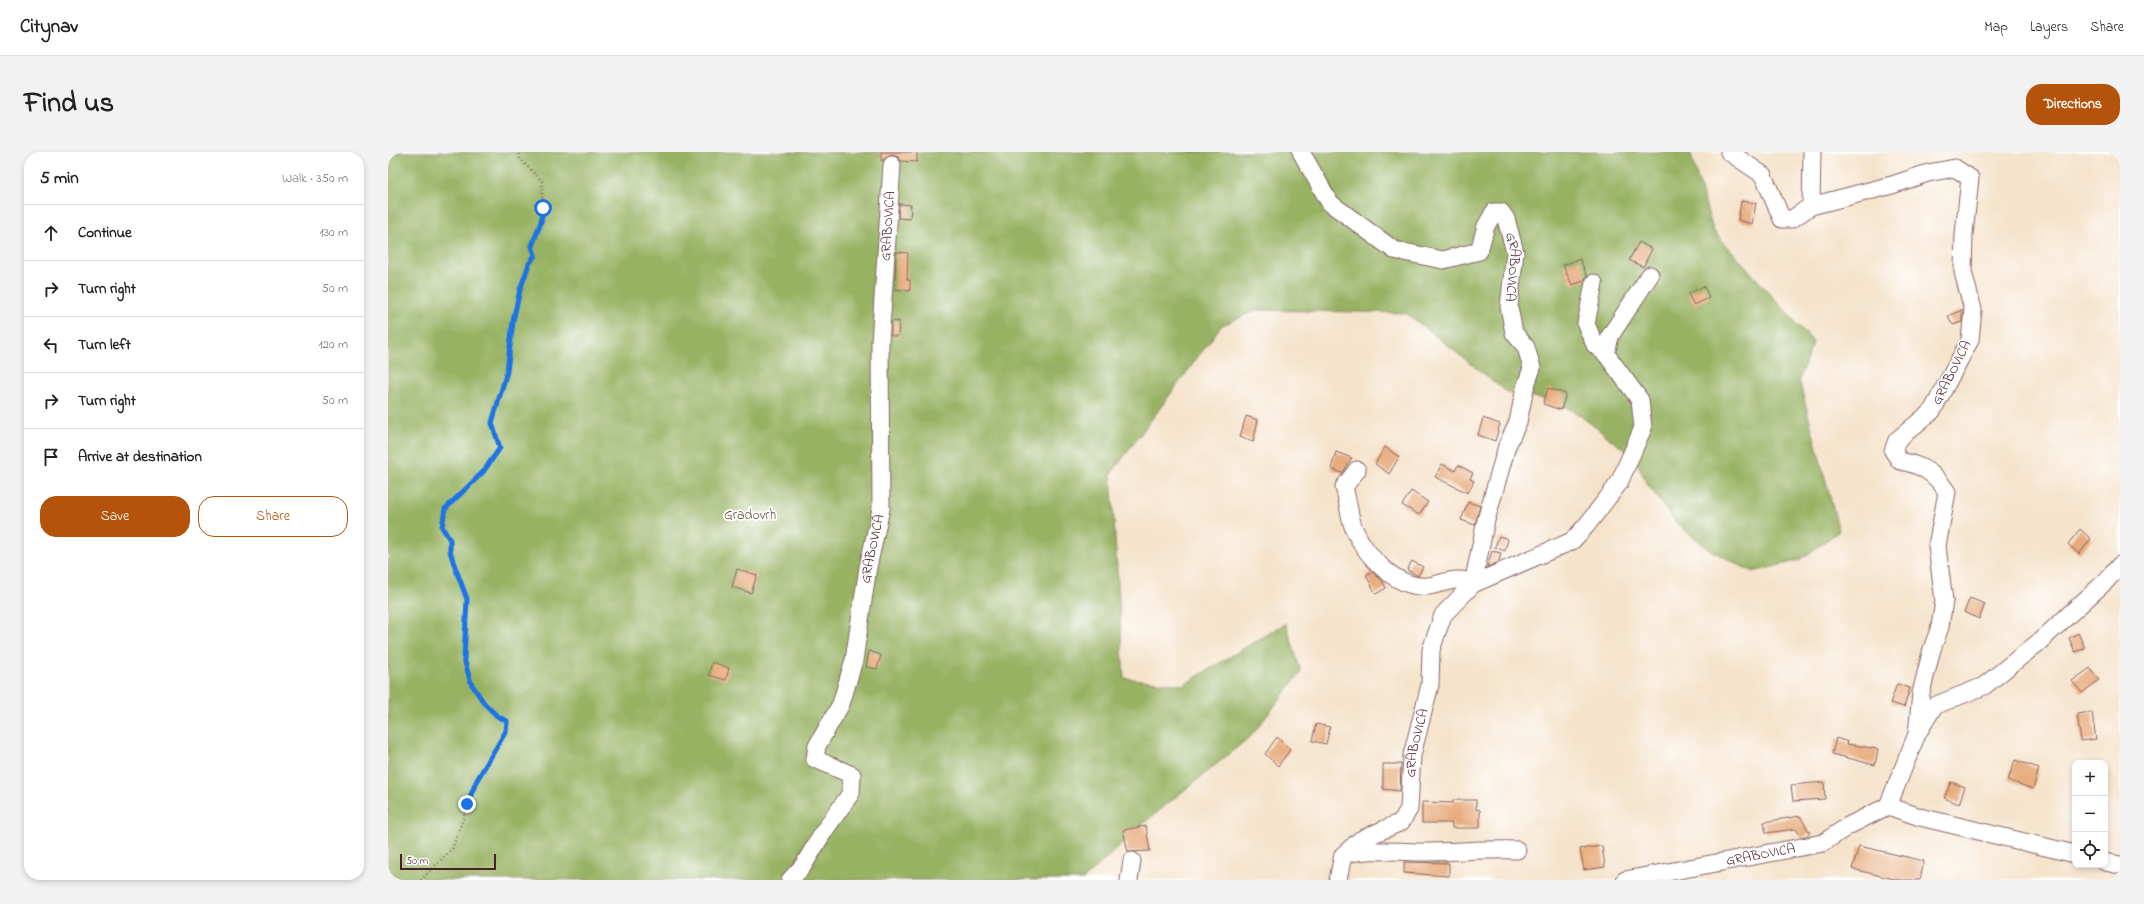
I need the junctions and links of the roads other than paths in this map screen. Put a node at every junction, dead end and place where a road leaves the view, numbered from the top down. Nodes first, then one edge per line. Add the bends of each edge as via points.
1 (1301, 152) edge
2 (1729, 152) edge
3 (1812, 152) edge
4 (892, 166) dead end
5 (1811, 206) junction
6 (1650, 275) dead end
7 (1594, 283) dead end
8 (1606, 354) junction
9 (1357, 470) dead end
10 (2120, 565) edge
11 (1473, 584) junction
12 (1917, 734) junction
13 (1888, 806) junction
14 (1517, 850) dead end
15 (2072, 853) edge
16 (1343, 855) junction
17 (1132, 860) dead end
18 (2108, 863) edge
19 (2120, 865) edge
20 (790, 880) edge
21 (1129, 880) edge
22 (1338, 880) edge
23 (1625, 880) edge

1 - 11 street, GRABOVICA via 1330,203 1394,250 1443,260 1479,252 1486,226 1494,212 1501,212 1506,219 1515,252 1509,307 1514,333 1526,347 1532,368 1518,422 1507,446 1486,520
2 - 5 street, GRABOVICA via 1763,175 1782,218 1792,219
3 - 5 street
4 - 20 street, GRABOVICA via 880,343 880,509 854,660 841,704 817,746 815,759 852,775 851,793 803,866
5 - 12 street, GRABOVICA via 1928,173 1955,168 1970,178 1963,272 1973,310 1970,340 1932,411 1897,440 1893,452 1900,461 1917,464 1940,481 1948,492 1937,546 1944,601 1940,627 1921,693
6 - 8 street via 1610,336
7 - 8 street, GRABOVICA via 1586,324 1595,345
8 - 11 street, GRABOVICA via 1640,400 1641,407 1643,428 1619,483 1572,541
9 - 11 street via 1344,487 1354,528 1366,552 1392,575 1407,584 1428,586 1454,580
10 - 12 street, GRABOVICA via 2039,642 1984,686 1934,706
11 - 16 street, GRABOVICA via 1443,615 1431,650 1430,685 1412,755 1409,808 1401,822 1360,840
12 - 13 street, GRABOVICA
13 - 15 street via 1920,817
13 - 23 street, GRABOVICA via 1848,826 1823,843
14 - 16 street via 1364,850
16 - 22 street
17 - 21 street
18 - 19 street

